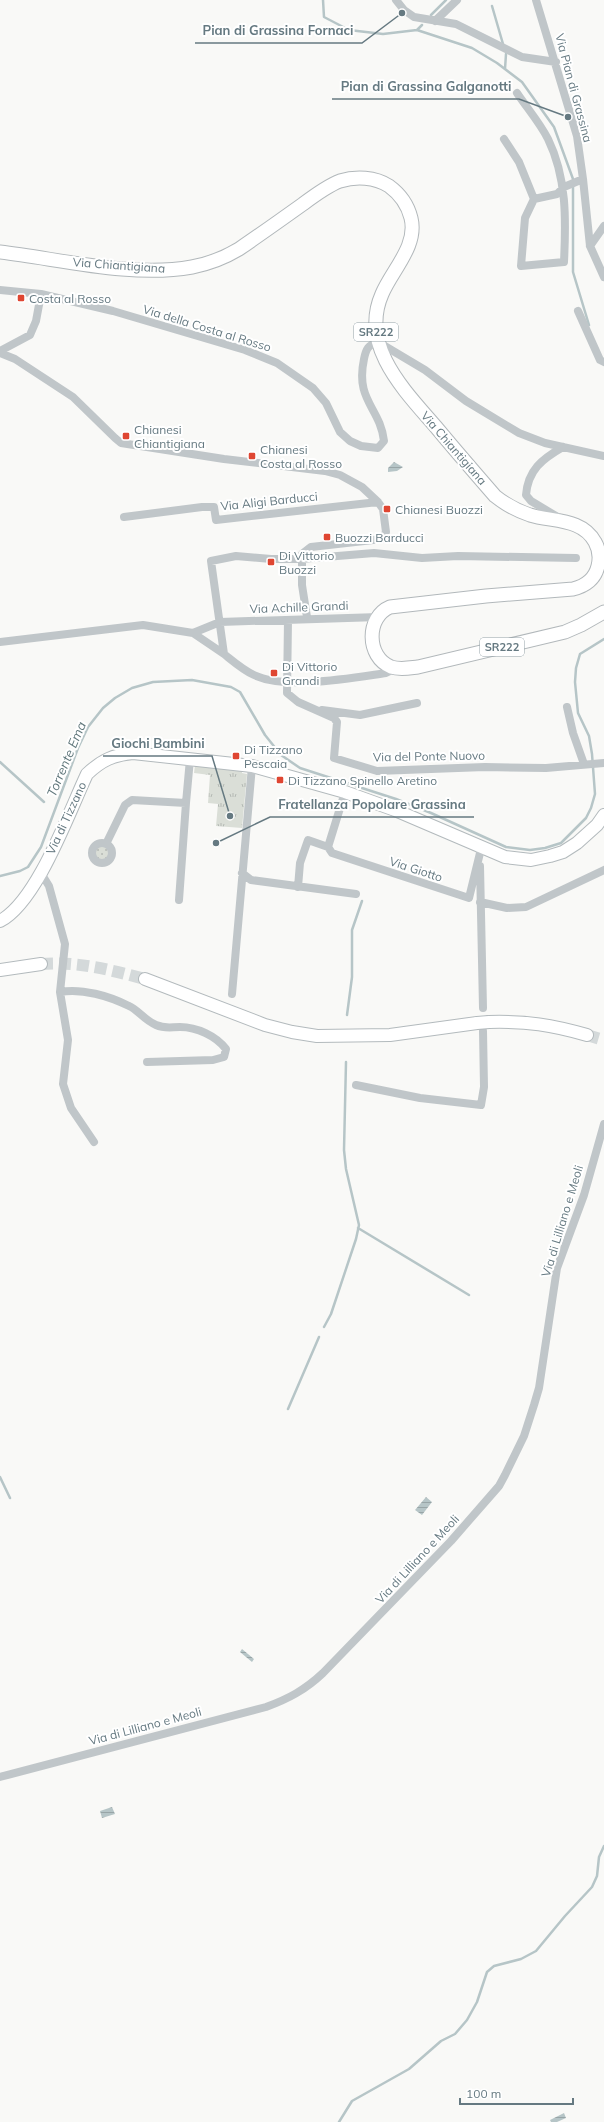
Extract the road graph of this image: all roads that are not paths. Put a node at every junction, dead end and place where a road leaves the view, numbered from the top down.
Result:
1 (396, 0) edge
2 (457, 0) edge
3 (536, 0) edge
4 (435, 21) junction
5 (556, 62) junction
6 (517, 93) dead end
7 (504, 139) dead end
8 (581, 180) junction
9 (566, 186) junction
10 (534, 199) junction
11 (604, 226) edge
12 (590, 246) junction
13 (0, 252) edge
14 (604, 277) edge
15 (0, 290) edge
16 (41, 294) junction
17 (578, 311) dead end
18 (378, 342) junction
19 (0, 352) edge
20 (604, 362) edge
21 (563, 447) junction
22 (604, 456) edge
23 (378, 502) junction
24 (124, 517) dead end
25 (566, 522) junction
26 (576, 558) dead end
27 (302, 559) junction
28 (604, 612) edge
29 (307, 617) junction
30 (379, 617) junction
31 (288, 620) junction
32 (220, 622) junction
33 (193, 633) junction
34 (0, 642) edge
35 (224, 654) junction
36 (396, 668) junction
37 (288, 682) junction
38 (417, 703) dead end
39 (567, 707) dead end
40 (312, 709) junction
41 (190, 759) junction
42 (585, 764) junction
43 (603, 764) edge
44 (252, 766) junction
45 (345, 792) junction
46 (186, 803) junction
47 (604, 815) edge
48 (106, 844) dead end
49 (328, 847) junction
50 (480, 849) junction
51 (604, 870) edge
52 (41, 873) junction
53 (242, 873) junction
54 (251, 880) junction
55 (241, 884) junction
56 (298, 887) junction
57 (356, 894) dead end
58 (179, 900) dead end
59 (480, 902) junction
60 (0, 921) edge
61 (41, 964) tunnel mouth
62 (0, 970) edge
63 (145, 979) tunnel mouth
64 (60, 992) junction
65 (232, 994) dead end
66 (483, 1008) dead end
67 (483, 1025) junction
68 (587, 1035) tunnel mouth
69 (147, 1062) dead end
70 (356, 1085) dead end
71 (604, 1124) edge
72 (94, 1142) dead end
73 (0, 1777) edge

1 - 4 street
2 - 4 street
3 - 5 street, Via Pian di Grassina
4 - 5 street
5 - 8 street, Via Pian di Grassina
6 - 9 street
7 - 10 street
8 - 9 street
8 - 12 street, Via Pian di Grassina
9 - 10 street
9 - 10 street
11 - 12 street
12 - 14 street, Via Pian di Grassina
13 - 18 main road, Via Chiantigiana / SR222
15 - 16 street, Via della Costa al Rosso
16 - 18 street, Via della Costa al Rosso
16 - 19 street
17 - 20 street
18 - 21 street
18 - 25 main road, Via Chiantigiana / SR222
19 - 23 street
21 - 22 street
21 - 25 street
23 - 24 street, Via Aligi Barducci
23 - 27 street
25 - 30 main road, Via Chiantigiana / SR222
26 - 27 street
27 - 29 street
27 - 32 street
28 - 36 main road, SR222
29 - 30 street, Via Achille Grandi
29 - 31 street, Via Achille Grandi
30 - 36 main road
31 - 32 street, Via Achille Grandi
31 - 37 street
32 - 33 street
32 - 35 street
33 - 34 street
33 - 35 street
35 - 37 street
36 - 37 street
37 - 40 street, Via del Ponte Nuovo
38 - 40 street
39 - 42 street
40 - 42 street, Via del Ponte Nuovo
41 - 44 street, Via di Tizzano
41 - 46 street
41 - 52 street, Via di Tizzano
42 - 43 street, Via del Ponte Nuovo
44 - 45 street, Via di Tizzano
44 - 53 street
45 - 49 street
45 - 50 street, Via di Tizzano
46 - 48 street
46 - 58 street
47 - 50 street, Via di Tizzano
49 - 50 street, Via Giotto
49 - 56 street, Via Giotto
50 - 59 street
51 - 59 street
52 - 60 street, Via di Tizzano
52 - 64 street
53 - 54 street
53 - 55 street
54 - 55 street
54 - 56 street
55 - 65 street
56 - 57 street
59 - 66 street
61 - 62 street
63 - 67 street
64 - 69 street
64 - 72 street
67 - 68 street
67 - 70 street
71 - 73 street, Via di Lilliano e Meoli

